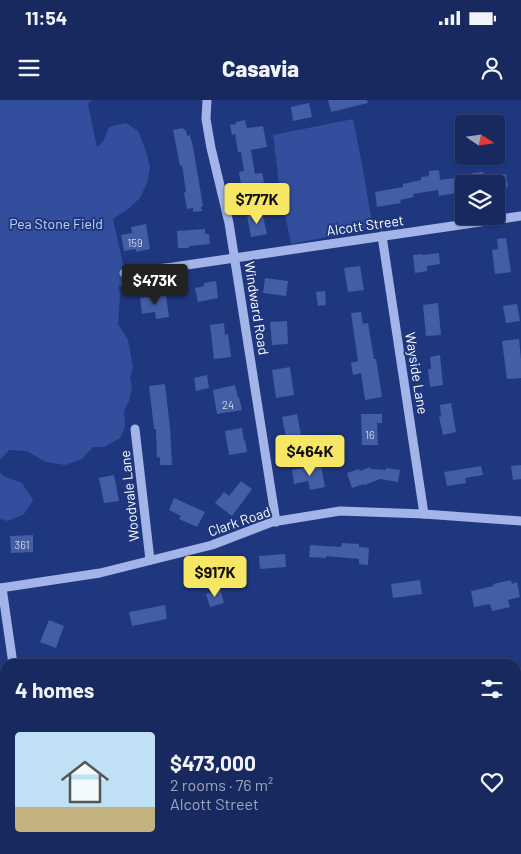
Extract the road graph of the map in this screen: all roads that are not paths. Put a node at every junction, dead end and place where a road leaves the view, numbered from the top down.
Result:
1 (207, 100) edge
2 (521, 216) edge
3 (382, 236) junction
4 (235, 258) junction
5 (124, 273) dead end
6 (135, 429) dead end
7 (424, 514) junction
8 (521, 521) edge
9 (276, 522) junction
10 (150, 560) junction
11 (1, 588) edge
12 (12, 659) edge

1 - 4 street, Windward Road
2 - 3 street, Alcott Street
3 - 4 street, Alcott Street
3 - 7 street, Wayside Lane
4 - 5 street, Alcott Street
4 - 9 street, Windward Road
6 - 10 street, Woodvale Lane
7 - 8 street, Clark Road
7 - 9 street, Clark Road
9 - 10 street, Clark Road
10 - 11 street, Clark Road
11 - 12 street

